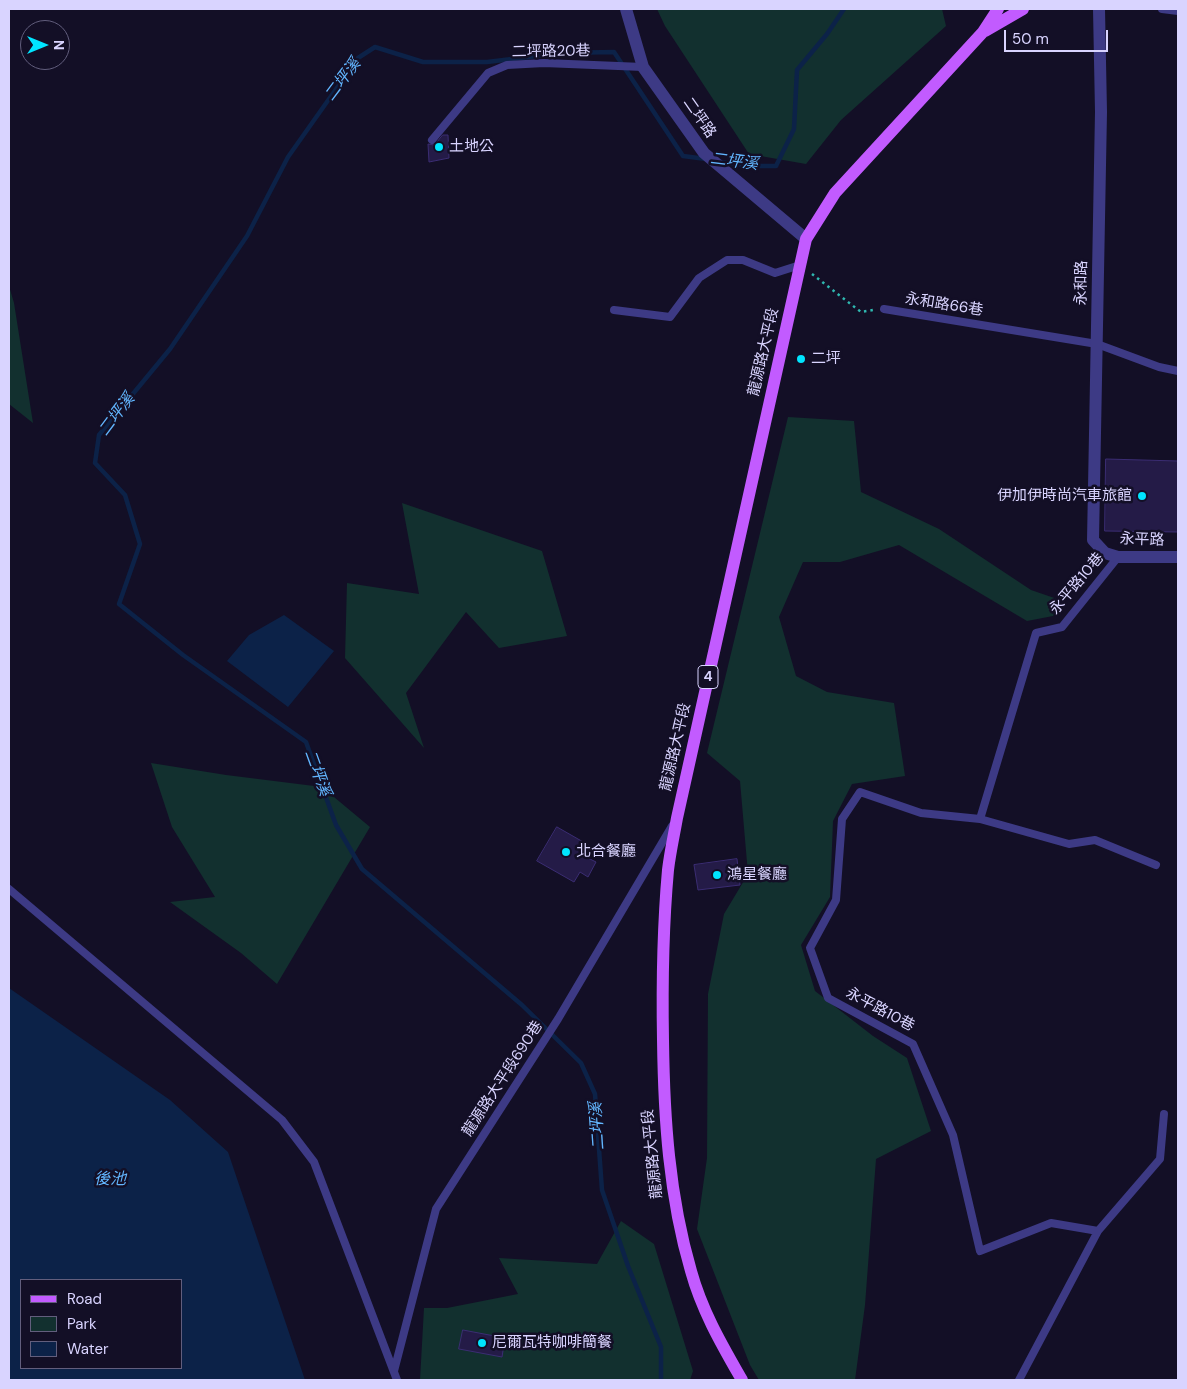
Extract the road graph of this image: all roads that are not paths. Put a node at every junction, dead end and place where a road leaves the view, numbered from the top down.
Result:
1 (626, 9) edge
2 (998, 9) edge
3 (1024, 9) edge
4 (1099, 9) edge
5 (1162, 9) edge
6 (1178, 11) edge
7 (983, 32) junction
8 (643, 67) junction
9 (432, 140) dead end
10 (806, 240) junction
11 (800, 265) junction
12 (884, 309) road end
13 (614, 310) dead end
14 (1097, 344) junction
15 (1178, 372) edge
16 (1105, 553) joint
17 (1178, 557) edge
18 (1118, 558) junction
19 (677, 818) junction
20 (980, 819) junction
21 (1156, 865) dead end
22 (9, 889) edge
23 (1164, 1114) dead end
24 (1098, 1231) junction
25 (394, 1372) junction
26 (397, 1380) edge
27 (742, 1380) edge
28 (1019, 1380) edge

1 - 8 street, 二坪路
2 - 7 main road, 龍源路大平段 / 4
3 - 7 main road, 龍源路大平段 / 4
4 - 14 street, 永和路
5 - 6 lane
7 - 10 main road, 龍源路大平段 / 4
8 - 9 lane, 二坪路20巷
8 - 10 street, 二坪路
10 - 11 main road, 龍源路大平段 / 4
11 - 13 lane
11 - 19 main road, 龍源路大平段 / 4
12 - 14 lane, 永和路66巷
14 - 15 lane, 永和路66巷
14 - 16 street, 永和路
16 - 18 street, 永平路
17 - 18 street, 永平路
18 - 20 lane, 永平路10巷
19 - 25 lane, 龍源路大平段690巷
19 - 27 main road, 龍源路大平段 / 4
20 - 21 lane
20 - 24 lane, 永平路10巷
22 - 25 lane
23 - 24 lane
24 - 28 lane
25 - 26 lane

